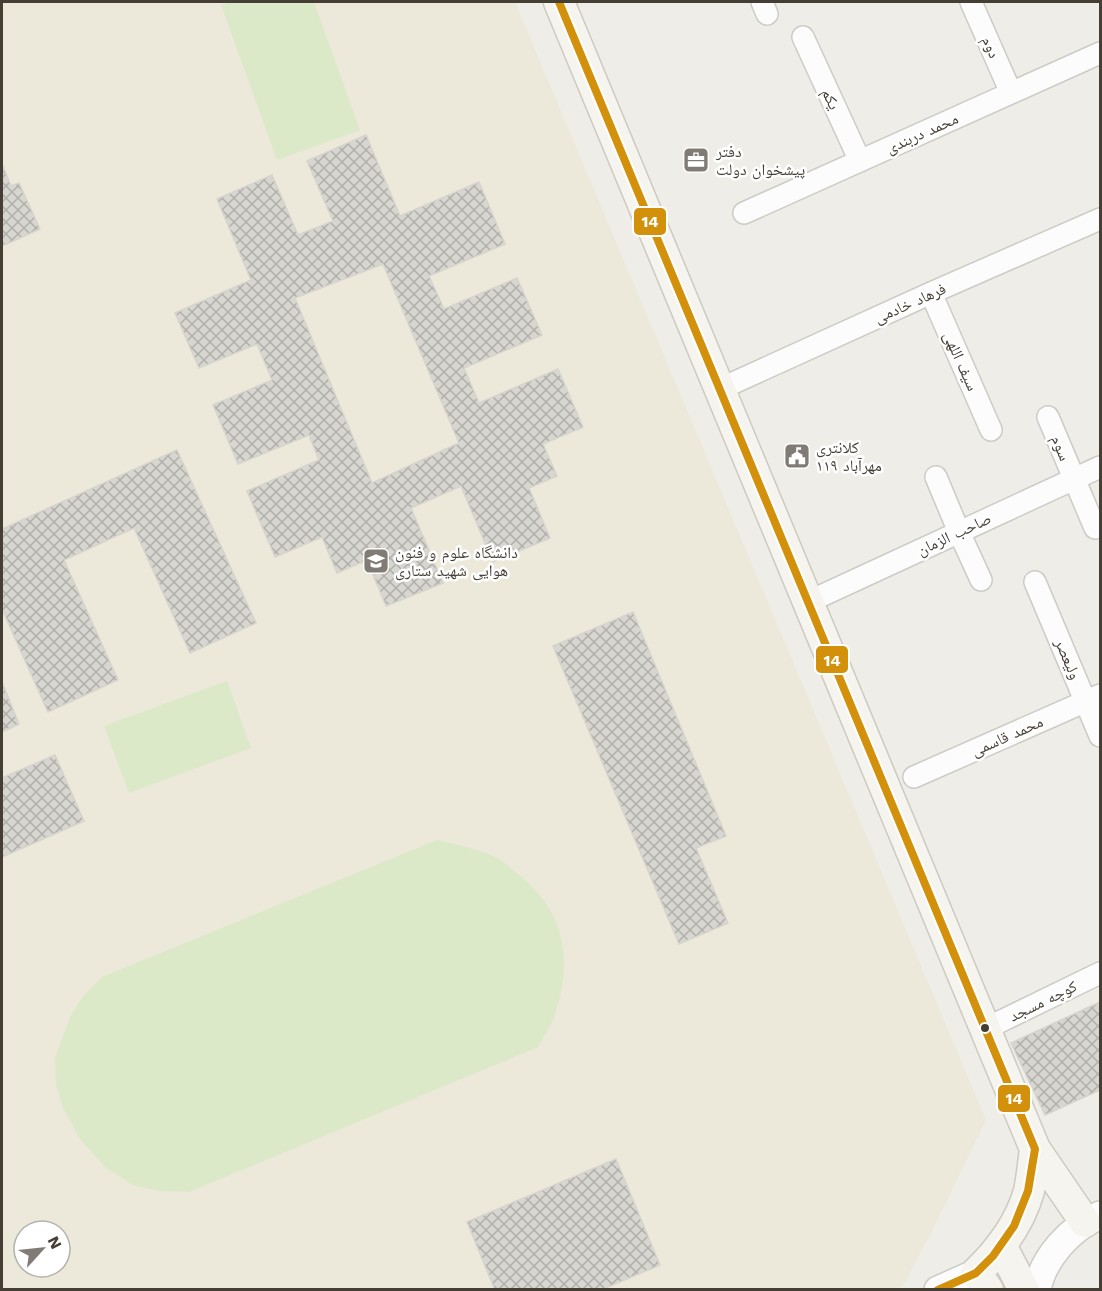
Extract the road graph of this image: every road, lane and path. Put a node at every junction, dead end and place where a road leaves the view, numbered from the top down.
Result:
1 (560, 2) edge
2 (971, 2) edge
3 (803, 37) dead end
4 (1101, 53) edge
5 (1011, 93) junction
6 (860, 161) junction
7 (744, 213) dead end
8 (1101, 219) edge
9 (931, 292) junction
10 (720, 389) junction
11 (1048, 417) dead end
12 (991, 430) dead end
13 (1101, 467) edge
14 (936, 477) dead end
15 (1074, 479) junction
16 (1095, 528) dead end
17 (959, 532) junction
18 (981, 580) dead end
19 (1035, 582) dead end
20 (808, 602) junction
21 (1093, 698) edge
22 (1101, 736) edge
23 (914, 777) dead end
24 (1101, 973) edge
25 (985, 1029) junction
26 (1035, 1149) junction
27 (1093, 1218) edge
28 (1001, 1245) junction
29 (982, 1281) edge
30 (938, 1290) edge
31 (1024, 1290) edge
32 (1037, 1290) edge

1 - 10 main road
2 - 5 street, دوم
3 - 6 street, یکم
4 - 5 street, محمد دربندی
5 - 6 street, محمد دربندی
6 - 7 street, محمد دربندی
8 - 9 street, فرهاد خادمی
9 - 10 street, فرهاد خادمی
9 - 12 street, سیف اللهی
10 - 20 main road
11 - 15 street, سوم
13 - 15 street, صاحب الزمان
14 - 17 street
15 - 16 street, سوم
15 - 17 street, صاحب الزمان
17 - 18 street
17 - 20 street, صاحب الزمان
19 - 21 street, ولیعصر
20 - 25 main road
21 - 22 street, ولیعصر
21 - 23 street, محمد قاسمی
24 - 25 street, کوچه مسجد
25 - 26 main road
26 - 27 main road
26 - 28 main road
27 - 32 street
28 - 29 main road
28 - 31 main road
29 - 30 street

